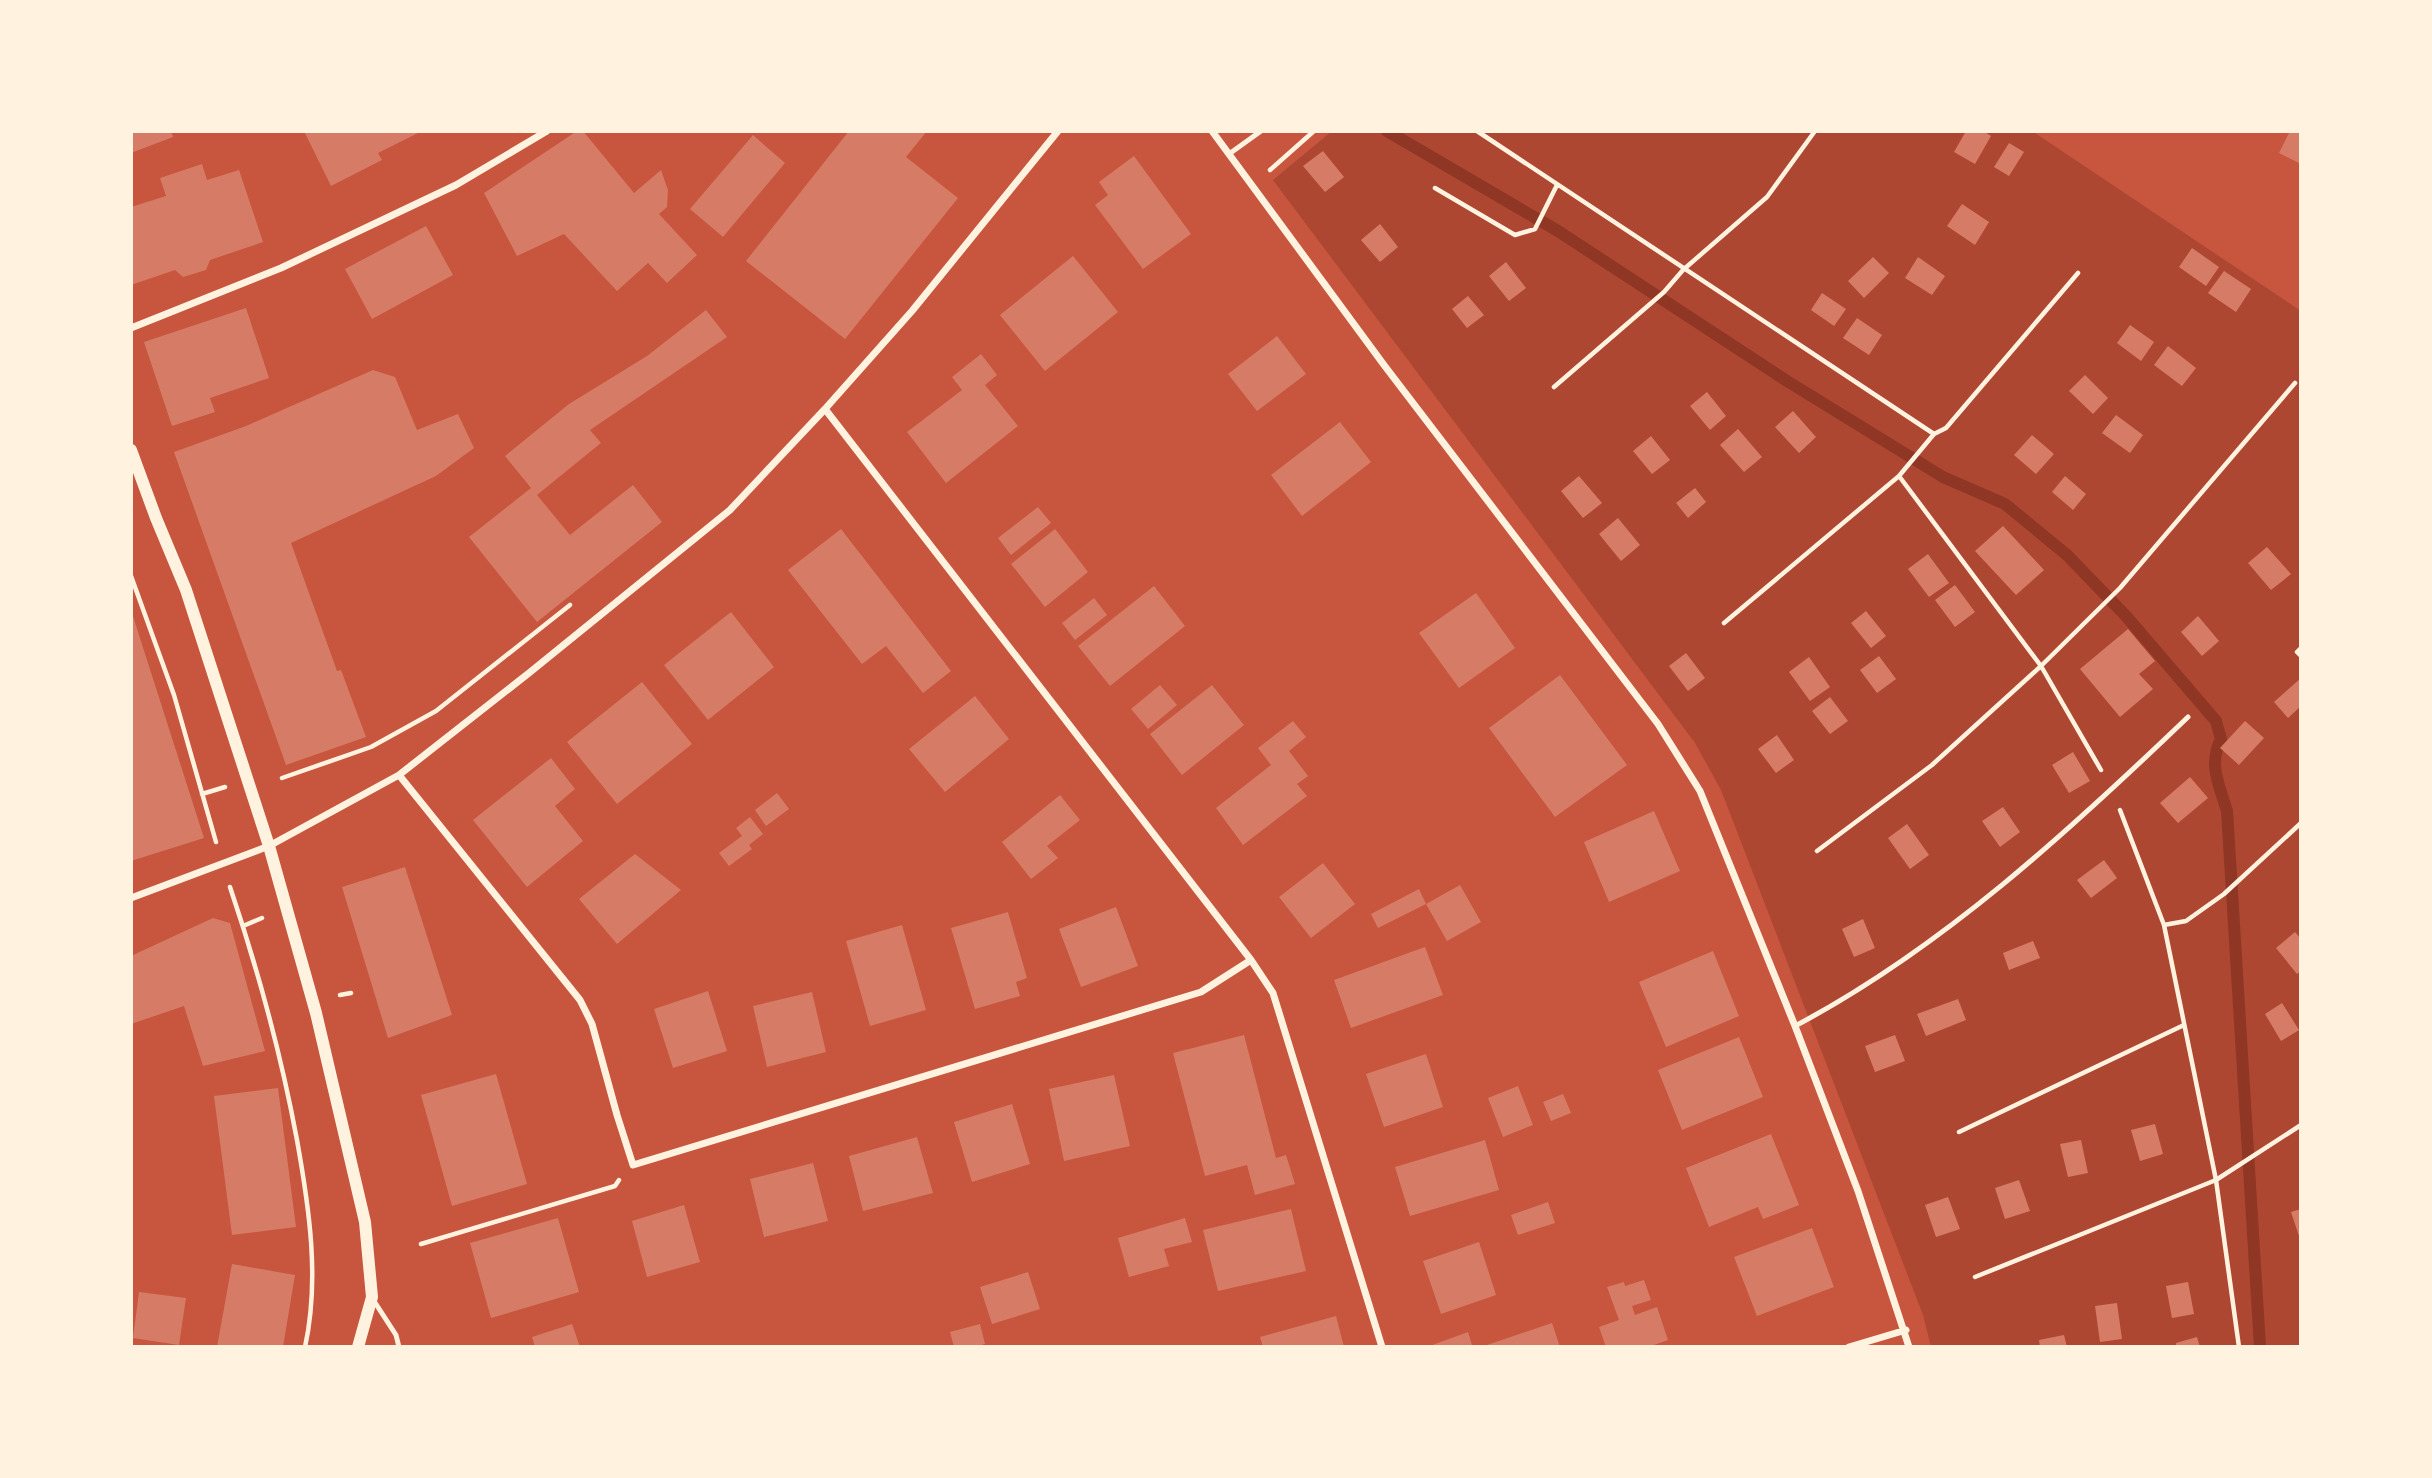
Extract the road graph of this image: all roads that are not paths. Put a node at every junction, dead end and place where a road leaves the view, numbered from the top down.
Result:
1 (547, 131) edge
2 (1058, 131) edge
3 (1212, 131) edge
4 (1261, 131) edge
5 (1229, 154) junction
6 (131, 328) edge
7 (825, 409) junction
8 (131, 450) edge
9 (2188, 717) dead end
10 (399, 775) junction
11 (269, 846) junction
12 (131, 898) edge
13 (1251, 960) junction
14 (1796, 1026) junction
15 (372, 1297) junction
16 (1906, 1330) junction
17 (358, 1347) edge
18 (399, 1347) edge
19 (1382, 1347) edge
20 (1849, 1347) edge
21 (1909, 1347) edge

1 - 6 street
2 - 7 street
3 - 5 street
4 - 5 lane
5 - 14 street
7 - 10 street
7 - 13 street
8 - 11 street
9 - 14 lane
10 - 11 street
10 - 13 street
11 - 12 street
11 - 15 street
13 - 19 street
14 - 16 street
15 - 17 street
15 - 18 lane
16 - 20 street
16 - 21 street

